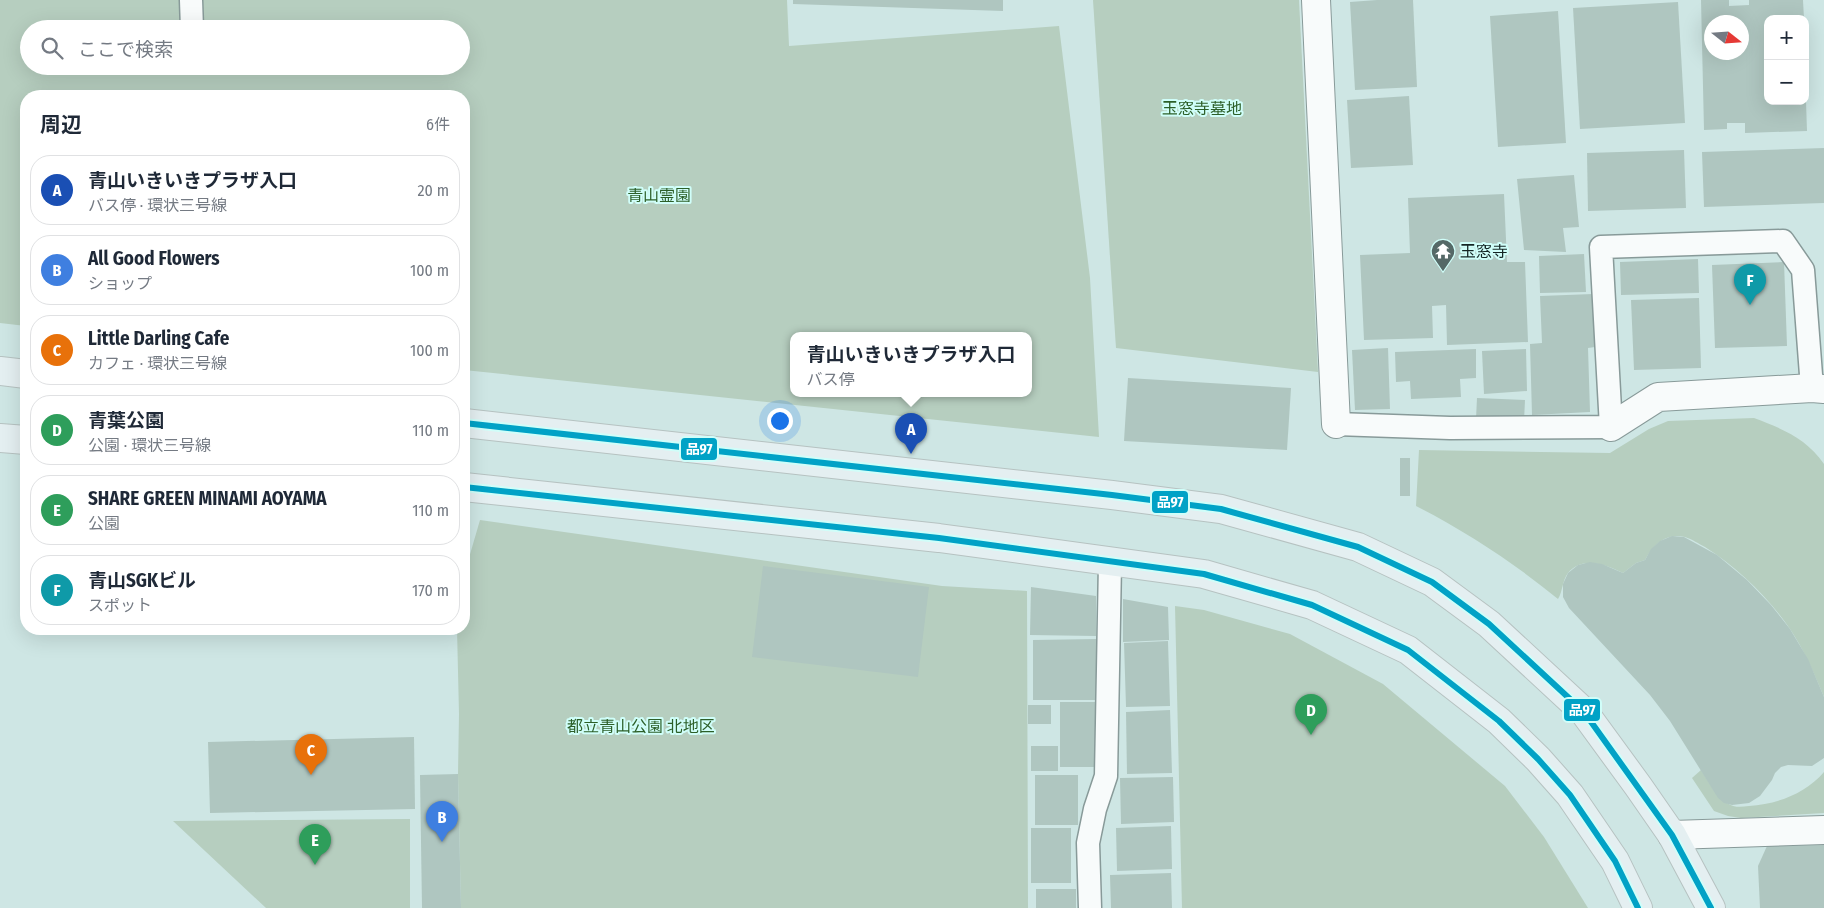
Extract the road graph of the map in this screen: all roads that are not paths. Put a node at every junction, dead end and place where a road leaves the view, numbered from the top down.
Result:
1 (191, 0) edge
2 (1316, 0) edge
3 (192, 20) edge
4 (0, 371) edge
5 (20, 373) edge
6 (1818, 389) edge
7 (470, 424) edge
8 (1336, 424) joint
9 (1611, 427) junction
10 (0, 438) edge
11 (20, 440) edge
12 (470, 488) edge
13 (1110, 562) junction
14 (1824, 830) edge
15 (1672, 835) junction
16 (1090, 908) edge
17 (1638, 908) edge
18 (1711, 908) edge

1 - 3 lane
2 - 8 street
4 - 5 main road
6 - 9 street
6 - 9 lane
7 - 15 main road
8 - 9 lane
10 - 11 main road
12 - 13 main road
13 - 16 lane
13 - 17 main road
14 - 15 street
15 - 18 main road

